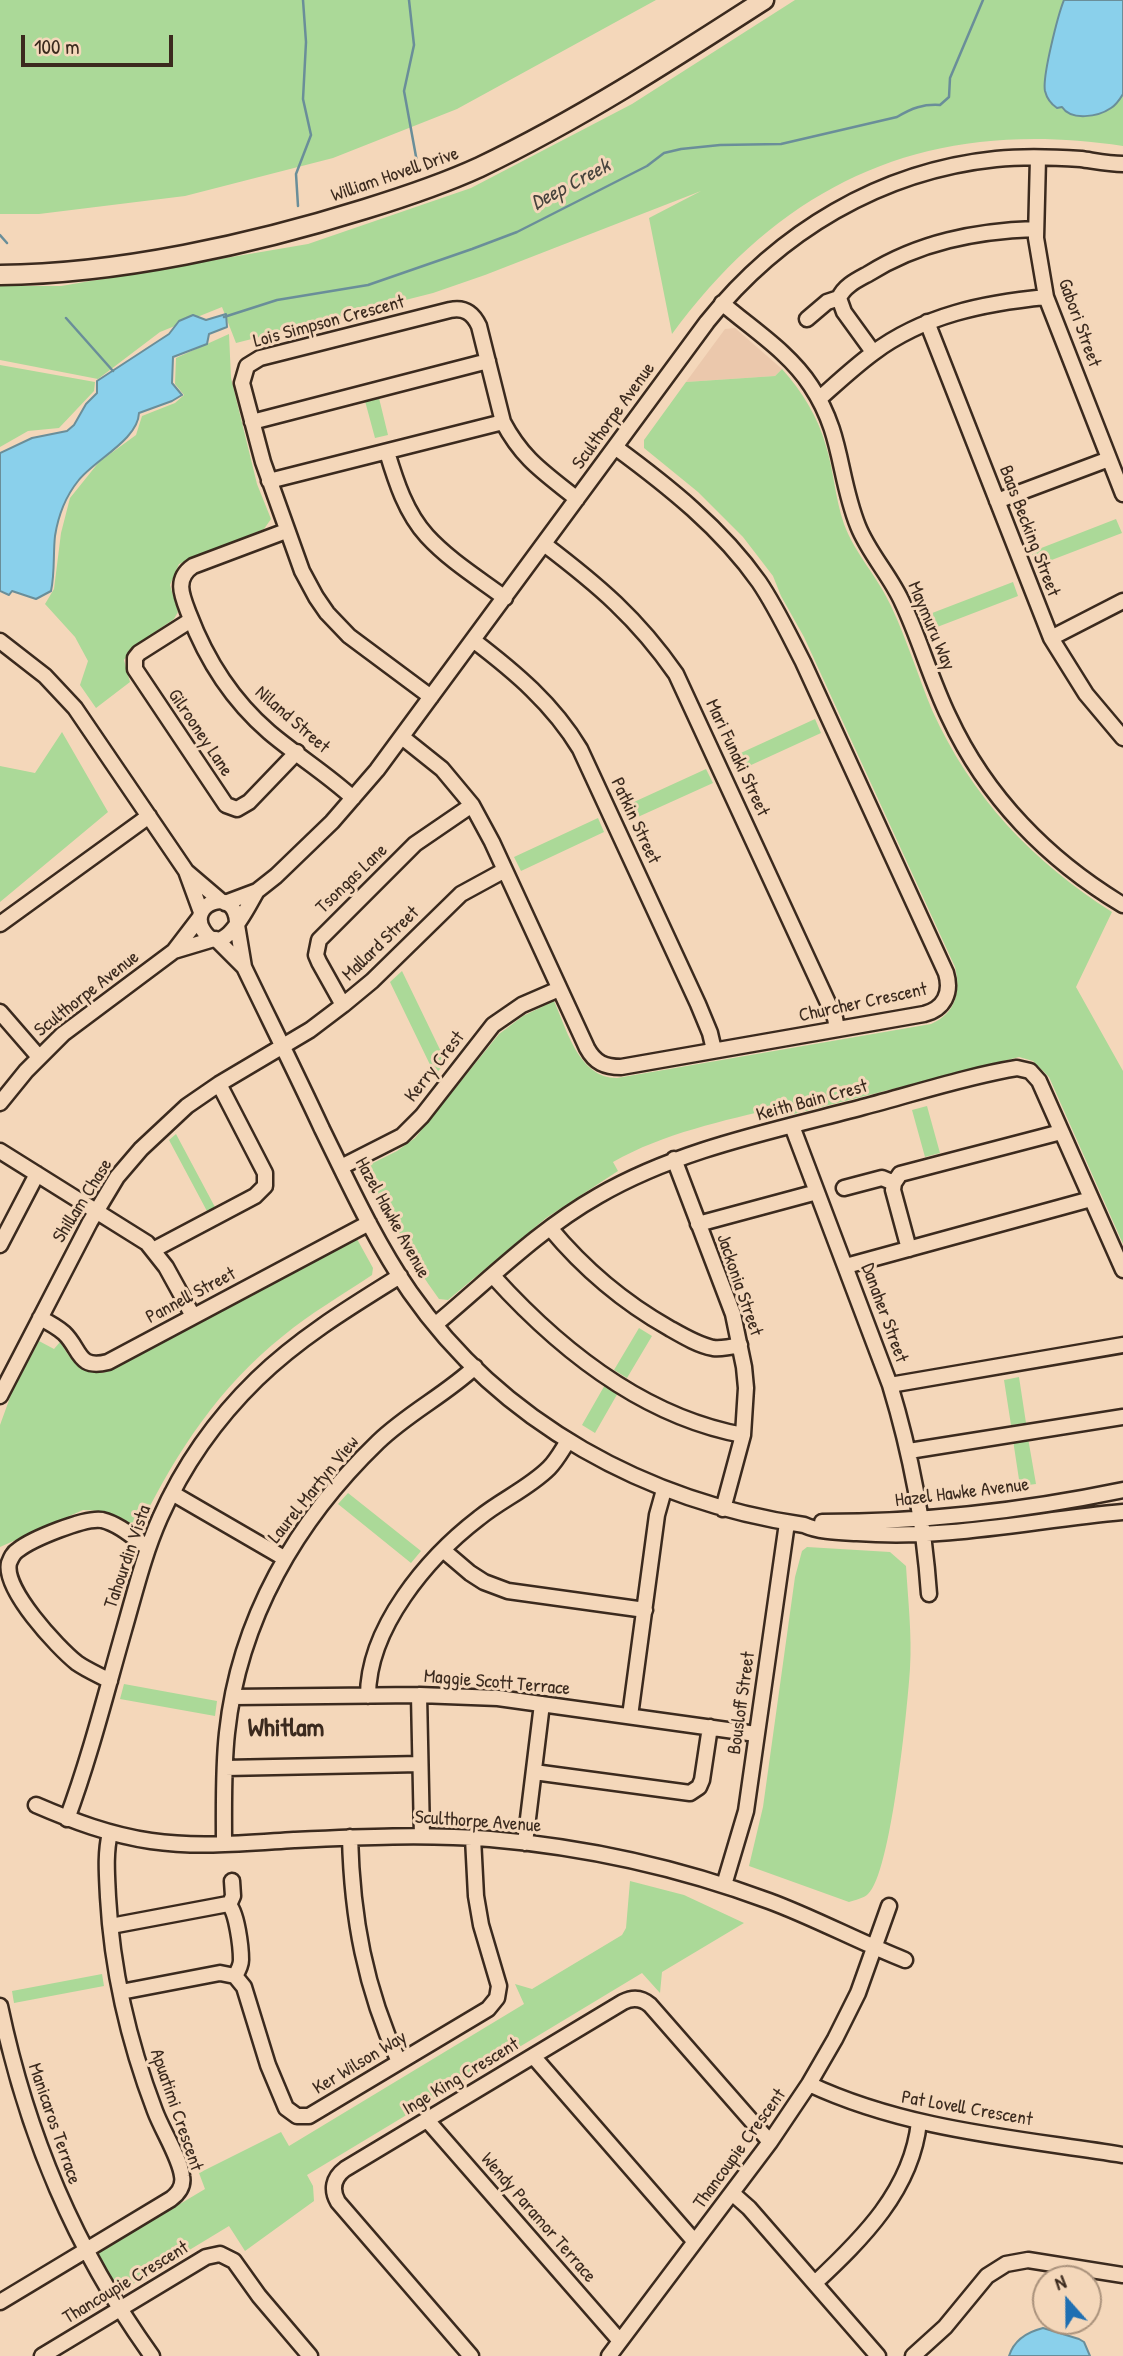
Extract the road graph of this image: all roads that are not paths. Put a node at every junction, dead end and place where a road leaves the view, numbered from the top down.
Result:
1 (764, 0) edge
2 (1038, 158) junction
3 (1122, 165) edge
4 (1035, 229) junction
5 (0, 275) edge
6 (1046, 297) junction
7 (839, 298) junction
8 (722, 303) junction
9 (807, 319) dead end
10 (928, 322) junction
11 (873, 352) junction
12 (488, 361) junction
13 (819, 399) junction
14 (252, 422) junction
15 (503, 422) junction
16 (615, 447) junction
17 (387, 452) junction
18 (1109, 459) junction
19 (269, 481) junction
20 (1123, 494) edge
21 (577, 499) junction
22 (997, 501) junction
23 (286, 531) junction
24 (544, 544) junction
25 (505, 597) junction
26 (1123, 601) edge
27 (191, 620) junction
28 (1051, 638) junction
29 (0, 640) edge
30 (473, 640) junction
31 (431, 697) junction
32 (402, 737) junction
33 (1123, 738) edge
34 (297, 752) junction
35 (354, 798) junction
36 (472, 804) junction
37 (149, 816) junction
38 (505, 870) junction
39 (186, 871) junction
40 (257, 891) junction
41 (223, 902) junction
42 (1123, 905) edge
43 (200, 915) junction
44 (0, 924) edge
45 (237, 924) junction
46 (215, 939) junction
47 (174, 951) junction
48 (244, 967) junction
49 (559, 989) junction
50 (343, 1005) junction
51 (0, 1012) edge
52 (837, 1029) junction
53 (283, 1046) junction
54 (714, 1050) junction
55 (39, 1057) junction
56 (219, 1084) junction
57 (0, 1103) edge
58 (792, 1126) junction
59 (1061, 1132) junction
60 (0, 1151) edge
61 (674, 1159) junction
62 (341, 1167) junction
63 (37, 1174) junction
64 (894, 1183) junction
65 (844, 1188) dead end
66 (817, 1192) junction
67 (1091, 1199) junction
68 (96, 1211) junction
69 (369, 1223) junction
70 (698, 1224) junction
71 (550, 1228) junction
72 (0, 1245) edge
73 (909, 1249) junction
74 (153, 1250) junction
75 (846, 1266) junction
76 (1123, 1270) edge
77 (400, 1276) junction
78 (493, 1276) junction
79 (193, 1317) junction
80 (40, 1318) junction
81 (436, 1324) junction
82 (740, 1345) junction
83 (1123, 1345) edge
84 (475, 1367) junction
85 (890, 1385) junction
86 (0, 1396) edge
87 (1123, 1417) edge
88 (743, 1436) junction
89 (568, 1441) junction
90 (909, 1451) junction
91 (664, 1490) junction
92 (1123, 1490) edge
93 (172, 1493) junction
94 (723, 1509) junction
95 (1123, 1512) edge
96 (921, 1518) junction
97 (787, 1523) junction
98 (804, 1525) junction
99 (923, 1535) junction
100 (148, 1548) junction
101 (443, 1550) junction
102 (284, 1558) junction
103 (929, 1594) dead end
104 (645, 1611) junction
105 (110, 1681) junction
106 (419, 1695) junction
107 (368, 1696) junction
108 (233, 1698) junction
109 (542, 1704) junction
110 (630, 1716) junction
111 (710, 1727) junction
112 (756, 1734) junction
113 (420, 1764) junction
114 (225, 1768) junction
115 (534, 1772) junction
116 (36, 1805) dead end
117 (67, 1819) junction
118 (110, 1833) junction
119 (422, 1836) junction
120 (350, 1837) junction
121 (473, 1838) junction
122 (525, 1843) junction
123 (224, 1844) junction
124 (232, 1881) dead end
125 (724, 1885) junction
126 (229, 1905) junction
127 (889, 1906) dead end
128 (111, 1926) junction
129 (874, 1948) junction
130 (905, 1959) dead end
131 (235, 1976) junction
132 (121, 1992) junction
133 (0, 2006) edge
134 (533, 2056) junction
135 (399, 2062) junction
136 (810, 2084) junction
137 (427, 2120) junction
138 (919, 2122) junction
139 (770, 2142) junction
140 (1123, 2155) edge
141 (732, 2193) junction
142 (695, 2242) junction
143 (85, 2250) junction
144 (1123, 2275) edge
145 (815, 2283) junction
146 (0, 2302) edge
147 (121, 2309) junction
148 (620, 2341) junction
149 (42, 2356) edge
150 (152, 2356) edge
151 (310, 2356) edge
152 (471, 2356) edge
153 (609, 2356) edge
154 (878, 2356) edge
155 (914, 2356) edge

1 - 5 main road, William Hovell Drive
2 - 3 street, Sculthorpe Avenue
2 - 4 street, Gabori Street
2 - 8 street, Sculthorpe Avenue
4 - 6 street, Gabori Street
4 - 7 street
6 - 10 street
6 - 18 street, Gabori Street
7 - 9 street
7 - 11 street
8 - 13 street, Maymuru Way
8 - 16 street, Sculthorpe Avenue
10 - 11 street
10 - 22 street, Baas Becking Street
11 - 13 street
12 - 14 street
12 - 14 street, Lois Simpson Crescent
12 - 15 street, Lois Simpson Crescent
13 - 42 street, Maymuru Way
14 - 19 street, Lois Simpson Crescent
15 - 17 street
15 - 21 street, Lois Simpson Crescent
16 - 21 street, Sculthorpe Avenue
16 - 52 street, Churcher Crescent
17 - 19 street
17 - 25 street
18 - 20 street, Gabori Street
18 - 22 street
19 - 23 street, Lois Simpson Crescent
21 - 24 street, Sculthorpe Avenue
22 - 28 street, Baas Becking Street
23 - 27 street, Niland Street
23 - 31 street, Lois Simpson Crescent
24 - 25 street, Sculthorpe Avenue
24 - 52 street, Mari Funaki Street
25 - 30 street, Sculthorpe Avenue
26 - 28 street
27 - 34 street, Niland Street
27 - 34 street, Gilrooney Lane
28 - 33 street, Baas Becking Street
29 - 37 street
30 - 31 street, Sculthorpe Avenue
30 - 54 street, Patkin Street
31 - 32 street, Sculthorpe Avenue
32 - 35 street, Sculthorpe Avenue
32 - 36 street, Churcher Crescent
34 - 35 street, Niland Street
35 - 40 street, Sculthorpe Avenue
36 - 38 street, Churcher Crescent
36 - 50 street, Tsongas Lane
37 - 39 street
37 - 44 street
38 - 49 street, Churcher Crescent
38 - 50 street, Mallard Street
39 - 41 street
39 - 43 street
40 - 41 street, Sculthorpe Avenue
40 - 45 street, Sculthorpe Avenue
41 - 43 street
41 - 45 street
43 - 46 street
43 - 47 street, Sculthorpe Avenue
45 - 46 street
45 - 48 street, Hazel Hawke Avenue
46 - 47 street, Sculthorpe Avenue
46 - 48 street, Hazel Hawke Avenue
47 - 55 street, Sculthorpe Avenue
48 - 53 street, Hazel Hawke Avenue
49 - 54 street, Churcher Crescent
49 - 62 street, Kerry Crest
50 - 53 street, Mallard Street
51 - 55 street
52 - 54 street, Churcher Crescent
53 - 56 street, Shillam Chase
53 - 62 street, Hazel Hawke Avenue
55 - 57 street, Sculthorpe Avenue
56 - 68 street, Shillam Chase
56 - 74 street
58 - 59 street, Keith Bain Crest
58 - 61 street, Keith Bain Crest
58 - 66 street, Danaher Street
59 - 64 street
59 - 67 street, Keith Bain Crest
60 - 63 street
61 - 70 street, Jackonia Street
61 - 71 street, Keith Bain Crest
62 - 69 street, Hazel Hawke Avenue
63 - 68 street
63 - 72 street
64 - 65 street
64 - 73 street
66 - 70 street
66 - 75 street, Danaher Street
67 - 73 street
67 - 76 street, Keith Bain Crest
68 - 74 street
68 - 80 street, Shillam Chase
69 - 77 street, Hazel Hawke Avenue
69 - 79 street, Pannell Street
70 - 82 street, Jackonia Street
71 - 78 street, Keith Bain Crest
71 - 82 street
73 - 75 street
74 - 79 street
75 - 85 street, Danaher Street
77 - 81 street, Hazel Hawke Avenue
77 - 93 street, Tahourdin Vista
78 - 81 street, Keith Bain Crest
78 - 88 street
79 - 80 street, Pannell Street
80 - 86 street, Shillam Chase
81 - 84 street, Hazel Hawke Avenue
82 - 88 street, Jackonia Street
83 - 85 street
84 - 89 street, Hazel Hawke Avenue
84 - 102 street, Laurel Martyn View
85 - 90 street, Danaher Street
87 - 90 street
88 - 94 street, Jackonia Street
89 - 91 street, Hazel Hawke Avenue
89 - 101 street
90 - 96 street, Danaher Street
91 - 94 street, Hazel Hawke Avenue
91 - 104 street
92 - 96 street, Hazel Hawke Avenue
93 - 100 street, Tahourdin Vista
93 - 102 street
94 - 97 street, Hazel Hawke Avenue
95 - 99 street, Hazel Hawke Avenue
96 - 98 street, Hazel Hawke Avenue
96 - 99 street, Danaher Street
97 - 98 street, Hazel Hawke Avenue
97 - 112 street, Bousloff Street
98 - 99 street, Hazel Hawke Avenue
99 - 103 street, Danaher Street
100 - 105 street, Tahourdin Vista
100 - 105 street
101 - 104 street
101 - 107 street
102 - 108 street, Laurel Martyn View
104 - 110 street
105 - 117 street, Tahourdin Vista
106 - 107 street, Maggie Scott Terrace
106 - 109 street, Maggie Scott Terrace
106 - 113 street
107 - 108 street, Maggie Scott Terrace
108 - 114 street, Laurel Martyn View
109 - 110 street, Maggie Scott Terrace
109 - 115 street
110 - 111 street, Maggie Scott Terrace
111 - 112 street, Maggie Scott Terrace
111 - 115 street
112 - 125 street, Bousloff Street
113 - 114 street
113 - 119 street
114 - 123 street, Laurel Martyn View
115 - 122 street
116 - 117 street, Sculthorpe Avenue
117 - 118 street, Sculthorpe Avenue
118 - 123 street, Sculthorpe Avenue
118 - 128 street, Apuatimi Crescent
119 - 120 street, Sculthorpe Avenue
119 - 121 street, Sculthorpe Avenue
120 - 123 street, Sculthorpe Avenue
120 - 135 street
121 - 122 street, Sculthorpe Avenue
121 - 135 street, Ker Wilson Way
122 - 125 street, Sculthorpe Avenue
124 - 126 street
125 - 129 street, Sculthorpe Avenue
126 - 128 street
126 - 131 street
127 - 129 street, Thancoupie Crescent
128 - 132 street, Apuatimi Crescent
129 - 130 street, Sculthorpe Avenue
129 - 136 street, Thancoupie Crescent
131 - 132 street
131 - 135 street, Ker Wilson Way
132 - 143 street, Apuatimi Crescent
133 - 143 street, Manicaros Terrace
134 - 137 street, Inge King Crescent
134 - 139 street, Inge King Crescent
134 - 142 street
136 - 138 street, Pat Lovell Crescent
136 - 139 street, Thancoupie Crescent
137 - 148 street, Wendy Paramor Terrace
137 - 152 street, Inge King Crescent
138 - 140 street, Pat Lovell Crescent
138 - 145 street
139 - 141 street, Thancoupie Crescent
141 - 142 street, Thancoupie Crescent
141 - 145 street
142 - 148 street, Thancoupie Crescent
143 - 146 street, Apuatimi Crescent
143 - 147 street, Manicaros Terrace
144 - 155 street
145 - 154 street
147 - 149 street, Thancoupie Crescent
147 - 150 street, Manicaros Terrace
147 - 151 street, Thancoupie Crescent
148 - 153 street, Thancoupie Crescent

